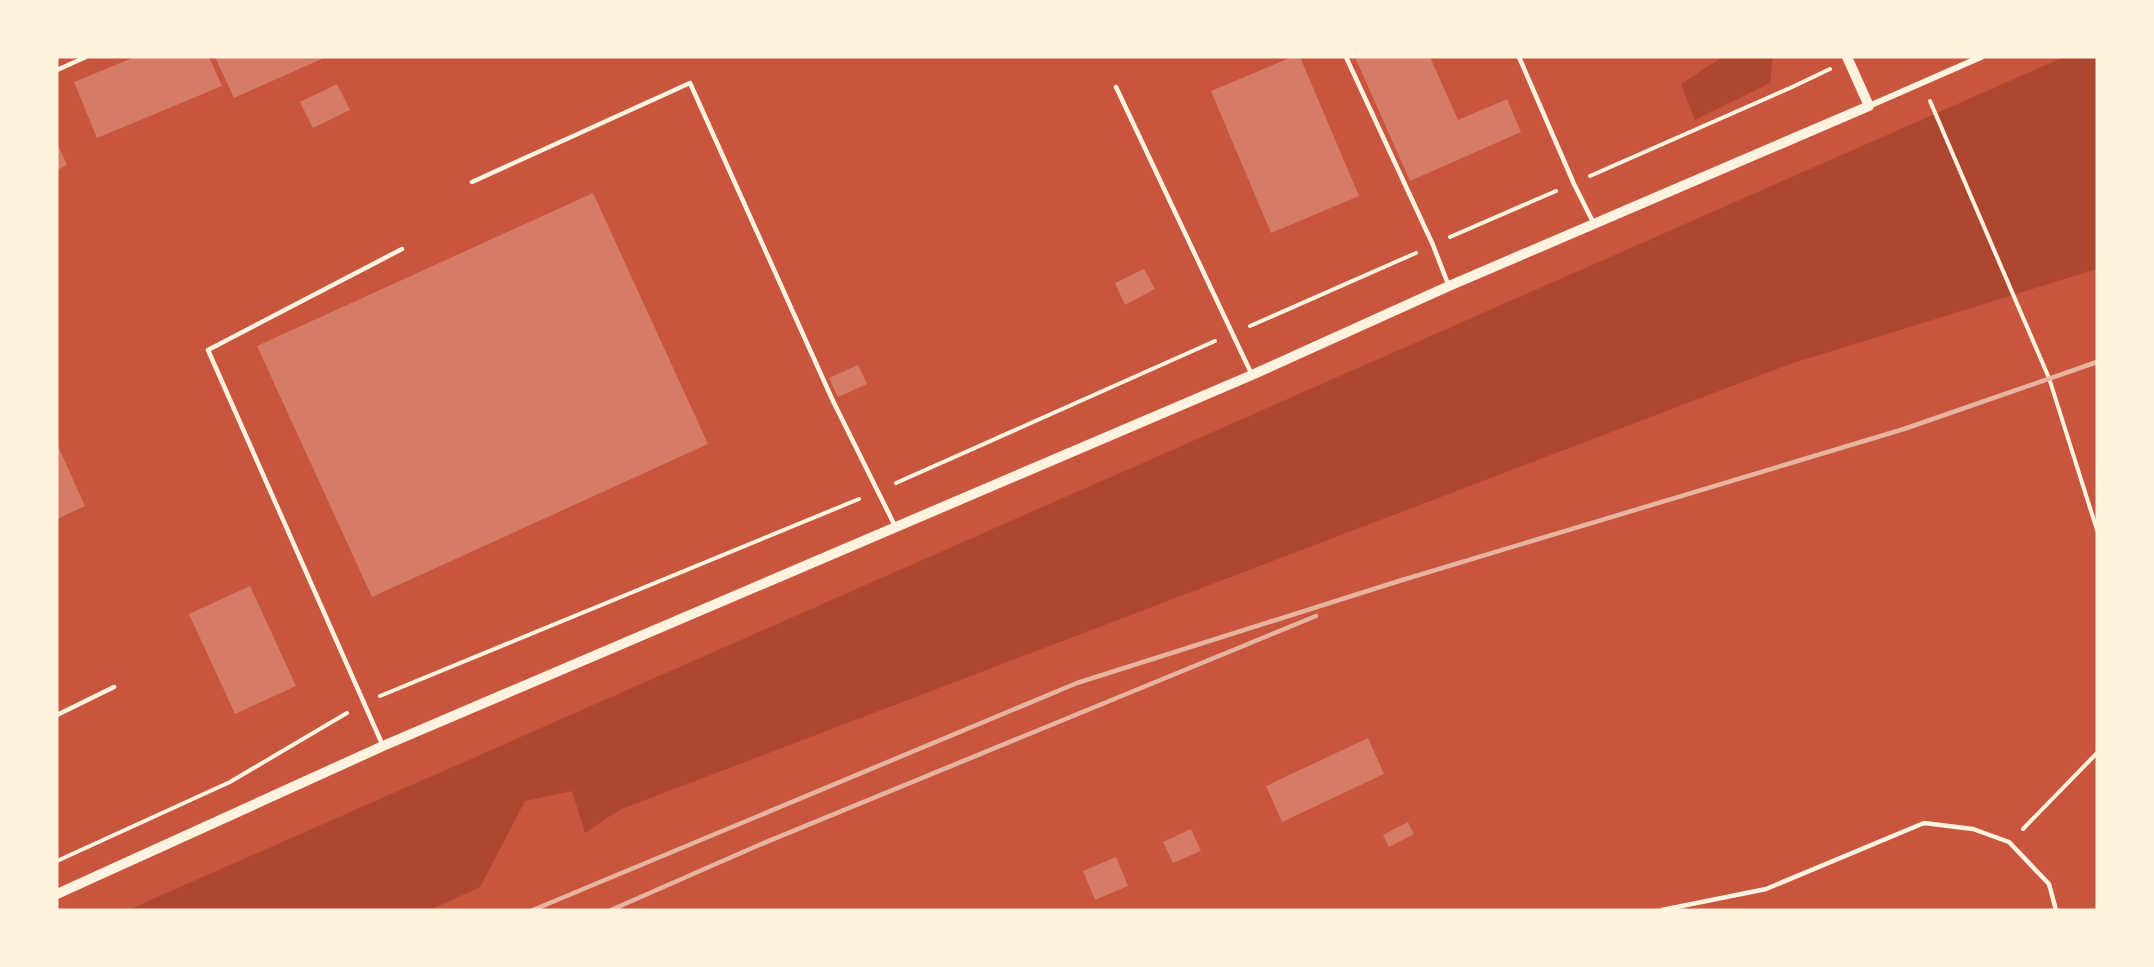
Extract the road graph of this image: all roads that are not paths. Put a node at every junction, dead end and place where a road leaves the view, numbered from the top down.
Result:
1 (86, 57) edge
2 (1346, 57) edge
3 (1519, 57) edge
4 (1981, 57) edge
5 (1848, 58) edge
6 (57, 70) edge
7 (1116, 87) dead end
8 (1869, 106) junction
9 (472, 182) dead end
10 (1594, 225) junction
11 (402, 249) dead end
12 (1449, 286) junction
13 (1251, 375) junction
14 (895, 526) junction
15 (114, 687) dead end
16 (57, 715) edge
17 (383, 746) junction
18 (57, 894) edge
19 (1662, 910) edge
20 (2056, 910) edge

1 - 6 lane
2 - 12 lane
3 - 10 lane
4 - 8 street
5 - 8 street
7 - 13 lane
8 - 10 street
9 - 14 lane
10 - 12 street
11 - 17 lane
12 - 13 street
13 - 14 street
14 - 17 street
15 - 16 lane
17 - 18 street
19 - 20 lane

